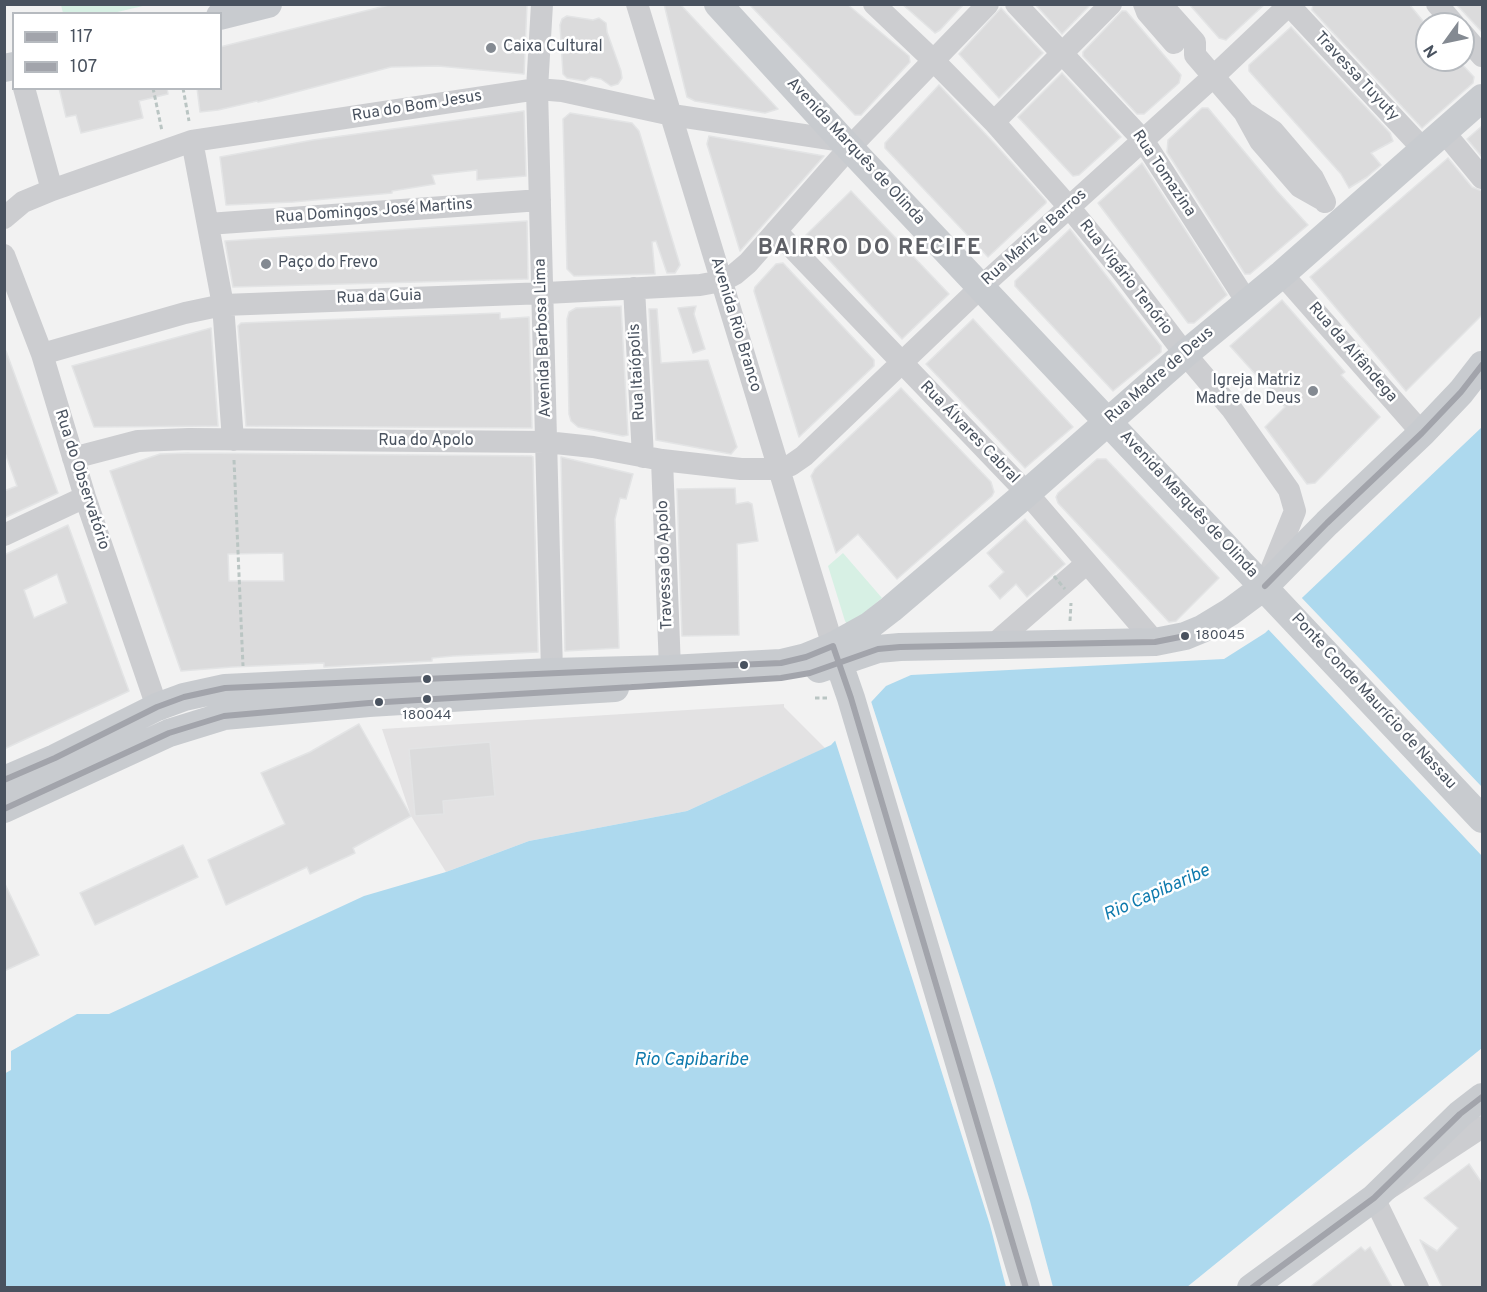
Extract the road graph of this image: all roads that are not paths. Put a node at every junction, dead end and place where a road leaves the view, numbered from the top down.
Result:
1 (268, 4) edge
2 (542, 4) edge
3 (637, 4) edge
4 (718, 4) edge
5 (874, 4) edge
6 (988, 4) edge
7 (1016, 4) edge
8 (1111, 4) edge
9 (1144, 4) edge
10 (1161, 4) edge
11 (1290, 5) edge
12 (222, 16) edge
13 (1064, 54) junction
14 (1195, 55) junction
15 (934, 61) junction
16 (1214, 76) junction
17 (537, 89) junction
18 (25, 90) edge
19 (1482, 99) edge
20 (672, 116) junction
21 (994, 122) junction
22 (1143, 140) junction
23 (192, 141) junction
24 (1434, 141) junction
25 (846, 144) junction
26 (1482, 178) edge
27 (52, 190) junction
28 (540, 200) junction
29 (1069, 207) junction
30 (4, 218) edge
31 (1342, 221) junction
32 (208, 224) junction
33 (776, 231) junction
34 (4, 255) edge
35 (1282, 274) junction
36 (722, 281) junction
37 (982, 286) junction
38 (634, 288) junction
39 (542, 293) junction
40 (1247, 302) junction
41 (223, 305) junction
42 (42, 354) junction
43 (1185, 354) junction
44 (902, 364) junction
45 (1482, 365) edge
46 (1108, 421) junction
47 (1422, 433) junction
48 (233, 440) junction
49 (546, 442) junction
50 (73, 458) junction
51 (652, 459) junction
52 (779, 469) junction
53 (1027, 493) junction
54 (86, 497) junction
55 (4, 535) edge
56 (1087, 563) junction
57 (1272, 594) junction
58 (1155, 642) junction
59 (994, 644) junction
60 (835, 654) junction
61 (670, 669) junction
62 (552, 672) junction
63 (157, 707) junction
64 (4, 780) edge
65 (4, 809) edge
66 (1482, 819) edge
67 (1482, 1097) edge
68 (1480, 1133) edge
69 (1374, 1198) junction
70 (1026, 1287) edge
71 (1251, 1287) edge
72 (1418, 1287) edge

1 - 12 main road
2 - 17 street, Avenida Barbosa Lima
3 - 20 street, Avenida Rio Branco
4 - 25 main road, Avenida Marquês de Olinda
5 - 15 street, Rua Vigário Tenório
6 - 15 street
7 - 13 street, Rua Tomazina
8 - 13 street
9 - 14 street
10 - 14 street
11 - 16 street, Rua Mariz e Barros
11 - 24 street, Travessa Tuyuty
13 - 21 street
13 - 22 street, Rua Tomazina
14 - 16 street
15 - 21 street, Rua Vigário Tenório
15 - 25 street
16 - 22 street, Rua Mariz e Barros
16 - 31 street
17 - 20 street, Rua do Bom Jesus
17 - 23 street, Rua do Bom Jesus
17 - 28 street, Avenida Barbosa Lima
18 - 27 street
19 - 24 main road, Rua Madre de Deus
20 - 25 street, Rua do Bom Jesus
20 - 36 street, Avenida Rio Branco
21 - 29 street, Rua Vigário Tenório
22 - 29 street, Rua Mariz e Barros
22 - 40 street, Rua Tomazina
23 - 27 street, Rua do Bom Jesus
23 - 32 street
24 - 26 street, Travessa Tuyuty
24 - 31 main road, Rua Madre de Deus
25 - 33 street
25 - 37 main road, Avenida Marquês de Olinda
27 - 30 street, Rua do Bom Jesus
28 - 32 street, Rua Domingos José Martins
28 - 39 street, Avenida Barbosa Lima
29 - 37 street, Rua Mariz e Barros
29 - 43 street, Rua Vigário Tenório
31 - 35 main road, Rua Madre de Deus
32 - 41 street
33 - 36 street
33 - 44 street, Rua Álvares Cabral
34 - 42 street, Rua do Observatório
35 - 40 main road, Rua Madre de Deus
35 - 47 street, Rua da Alfândega
36 - 38 street, Rua da Guia
36 - 52 street, Avenida Rio Branco
37 - 44 street, Rua Mariz e Barros
37 - 46 main road, Avenida Marquês de Olinda
38 - 39 street, Rua da Guia
38 - 51 street, Rua Itaiópolis
39 - 41 street, Rua da Guia
39 - 49 street, Avenida Barbosa Lima
40 - 43 main road, Rua Madre de Deus
41 - 42 street, Rua da Guia
41 - 48 street
42 - 50 street, Rua do Observatório
43 - 46 main road, Rua Madre de Deus
43 - 57 street, Rua Vigário Tenório
44 - 52 street, Rua Mariz e Barros
44 - 53 street, Rua Álvares Cabral
45 - 47 main road
46 - 53 main road, Rua Madre de Deus
46 - 57 main road, Avenida Marquês de Olinda
47 - 57 main road
48 - 49 street, Rua do Apolo
48 - 50 street, Rua do Apolo
49 - 51 street, Rua do Apolo
49 - 62 street, Avenida Barbosa Lima
50 - 54 street, Rua do Observatório
51 - 52 street, Rua do Apolo
51 - 61 street, Travessa do Apolo
52 - 60 street, Avenida Rio Branco
53 - 56 street, Rua Álvares Cabral
53 - 60 main road, Rua Madre de Deus
54 - 55 street
54 - 63 street, Rua do Observatório
56 - 58 street, Rua Álvares Cabral
56 - 59 street
57 - 58 main road
57 - 66 main road, Ponte Conde Maurício de Nassau
58 - 59 main road
59 - 60 main road
60 - 61 main road
60 - 65 main road
60 - 70 main road
61 - 62 main road
62 - 63 main road
63 - 64 main road
67 - 69 main road
68 - 69 street
69 - 71 main road
69 - 72 street

